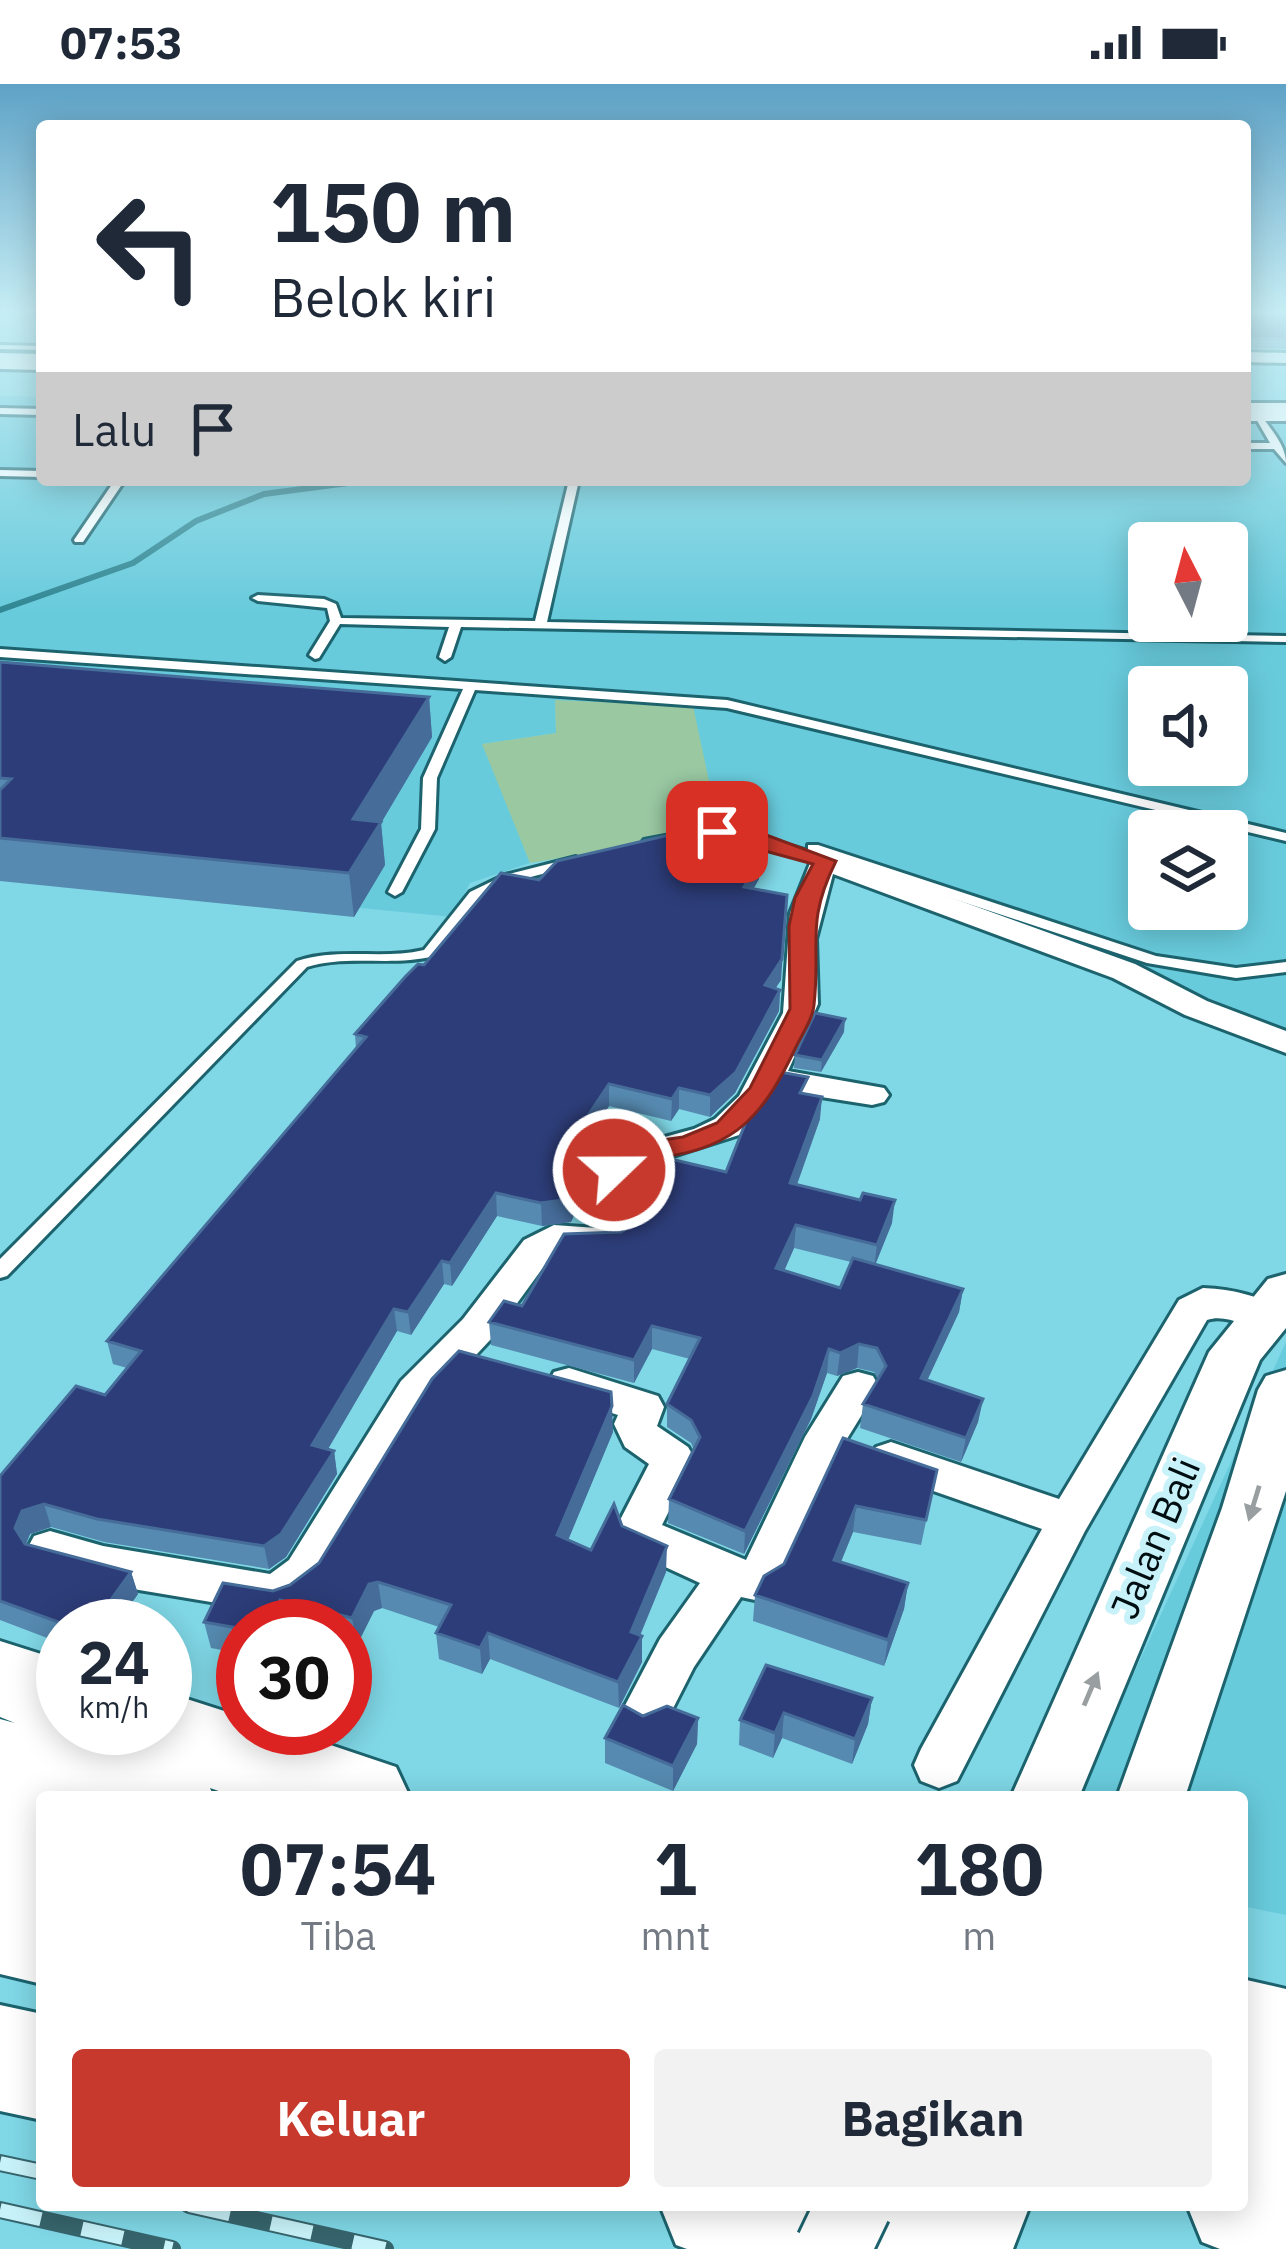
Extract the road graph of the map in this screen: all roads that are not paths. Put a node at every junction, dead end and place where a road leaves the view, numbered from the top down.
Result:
1 (0, 411) edge
2 (36, 412) edge
3 (1251, 412) edge
4 (1286, 412) edge
5 (1251, 415) edge
6 (1251, 446) edge
7 (1276, 446) junction
8 (1286, 460) edge
9 (0, 473) edge
10 (36, 474) edge
11 (116, 486) edge
12 (573, 486) edge
13 (79, 540) dead end
14 (258, 598) dead end
15 (336, 621) junction
16 (456, 623) junction
17 (540, 625) junction
18 (1286, 639) edge
19 (0, 653) edge
20 (315, 656) dead end
21 (445, 657) dead end
22 (471, 685) junction
23 (730, 820) dead end
24 (1286, 837) edge
25 (621, 850) edge
26 (600, 855) edge
27 (825, 861) junction
28 (395, 892) dead end
29 (1286, 967) edge
30 (1286, 1043) edge
31 (767, 1078) junction
32 (872, 1094) dead end
33 (0, 1271) edge
34 (1275, 1304) edge
35 (448, 1355) junction
36 (491, 1365) edge
37 (535, 1375) edge
38 (858, 1387) dead end
39 (1286, 1390) edge
40 (826, 1437) junction
41 (1069, 1520) junction
42 (50, 1549) edge
43 (730, 1576) junction
44 (0, 1679) edge
45 (36, 1691) edge
46 (0, 1697) edge
47 (36, 1704) edge
48 (644, 1714) edge
49 (192, 1741) edge
50 (0, 1761) edge
51 (939, 1765) dead end
52 (138, 1791) edge
53 (345, 1791) edge
54 (1048, 1791) edge
55 (1153, 1791) edge
56 (0, 1817) edge
57 (36, 1825) edge
58 (0, 1875) edge
59 (36, 1883) edge
60 (0, 1926) edge
61 (36, 1934) edge
62 (1248, 2032) edge
63 (1286, 2041) edge
64 (0, 2058) edge
65 (36, 2066) edge
66 (1248, 2081) edge
67 (1286, 2090) edge
68 (1248, 2144) edge
69 (1286, 2153) edge
70 (1248, 2203) edge
71 (745, 2211) edge
72 (851, 2211) edge
73 (987, 2211) edge
74 (1286, 2212) edge
75 (833, 2249) edge
76 (930, 2249) edge
77 (972, 2249) edge

1 - 2 lane
3 - 4 main road
5 - 7 lane
6 - 7 lane
7 - 8 lane
9 - 10 lane
11 - 13 lane
12 - 17 lane
14 - 15 lane
15 - 16 lane
15 - 20 lane
16 - 17 lane
16 - 21 lane
17 - 18 lane
19 - 22 lane
22 - 24 lane
22 - 28 lane
23 - 29 lane
25 - 27 lane
26 - 33 lane
27 - 30 street
27 - 31 street
31 - 32 street
31 - 35 street
34 - 41 street
54 -> 34 street, Jalan Bali
35 - 36 street
35 - 42 street
37 - 43 street
38 - 40 street
39 -> 55 street
40 - 41 street
40 - 43 street
41 - 51 street
43 - 48 street
44 - 45 highway
46 - 47 highway
49 - 53 highway
50 - 52 highway
56 - 57 highway
58 - 59 highway
60 - 61 highway
62 - 63 highway
64 - 65 highway
66 - 67 highway
68 - 69 highway
70 - 74 highway
71 - 76 highway
72 - 75 street, bridge
73 - 77 street

